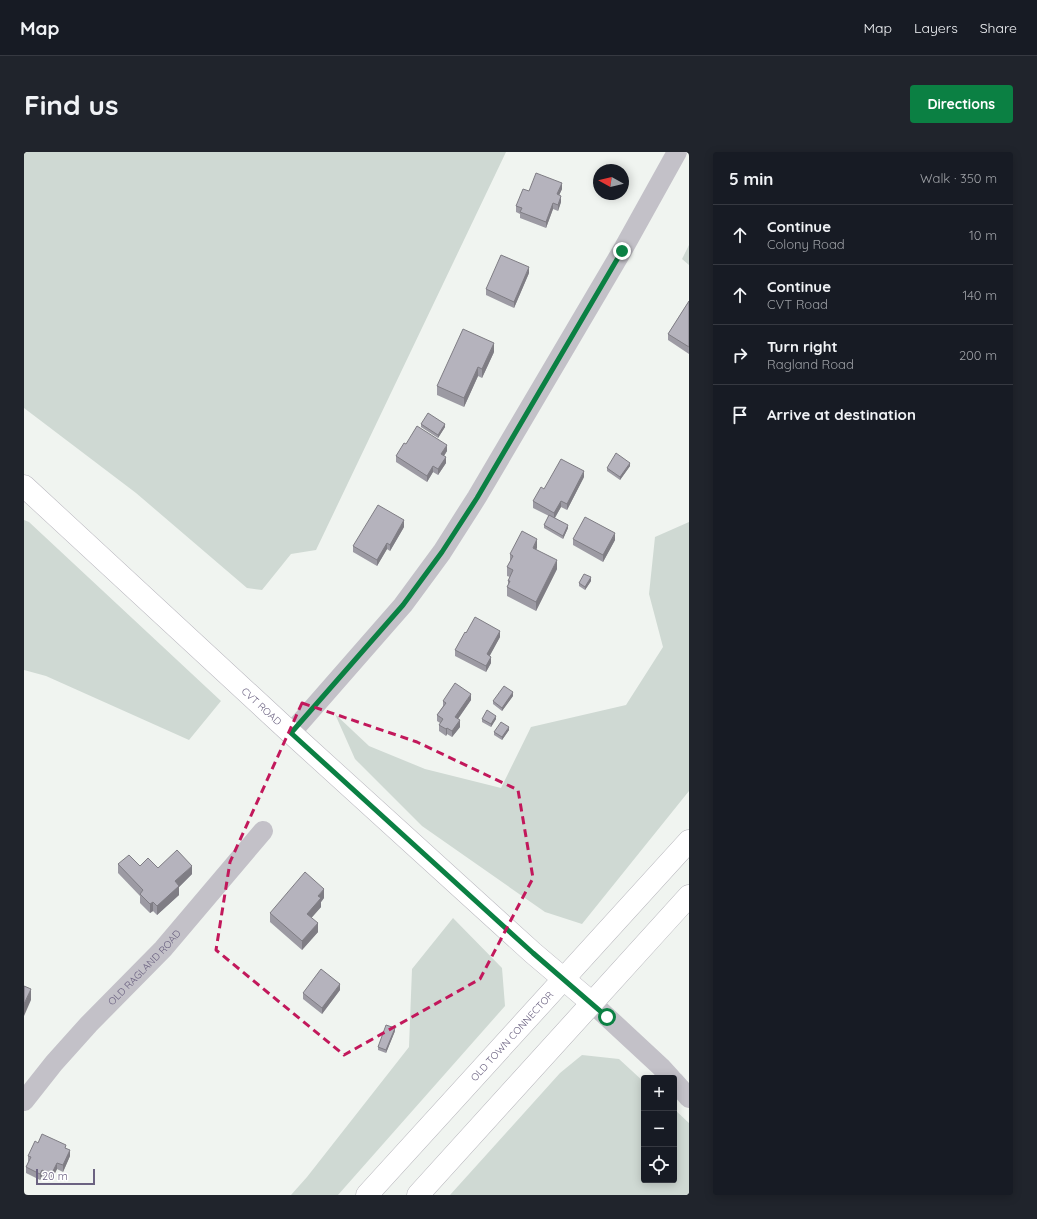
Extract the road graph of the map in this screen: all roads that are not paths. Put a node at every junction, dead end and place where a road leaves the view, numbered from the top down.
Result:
1 (677, 152) edge
2 (24, 486) edge
3 (291, 733) junction
4 (263, 831) dead end
5 (689, 841) edge
6 (689, 896) edge
7 (563, 980) junction
8 (592, 1003) junction
9 (669, 1075) edge
10 (677, 1084) edge
11 (689, 1098) edge
12 (24, 1102) edge
13 (367, 1195) edge
14 (418, 1195) edge

1 - 3 street
2 - 3 main road, CVT ROAD
3 - 7 main road, CVT ROAD
4 - 12 street, OLD RAGLAND ROAD
5 - 7 main road, OLD TOWN CONNECTOR
6 - 8 main road
7 - 8 main road, CVT ROAD
7 - 13 main road, OLD TOWN CONNECTOR
8 - 9 street
8 - 14 main road
10 - 11 street

